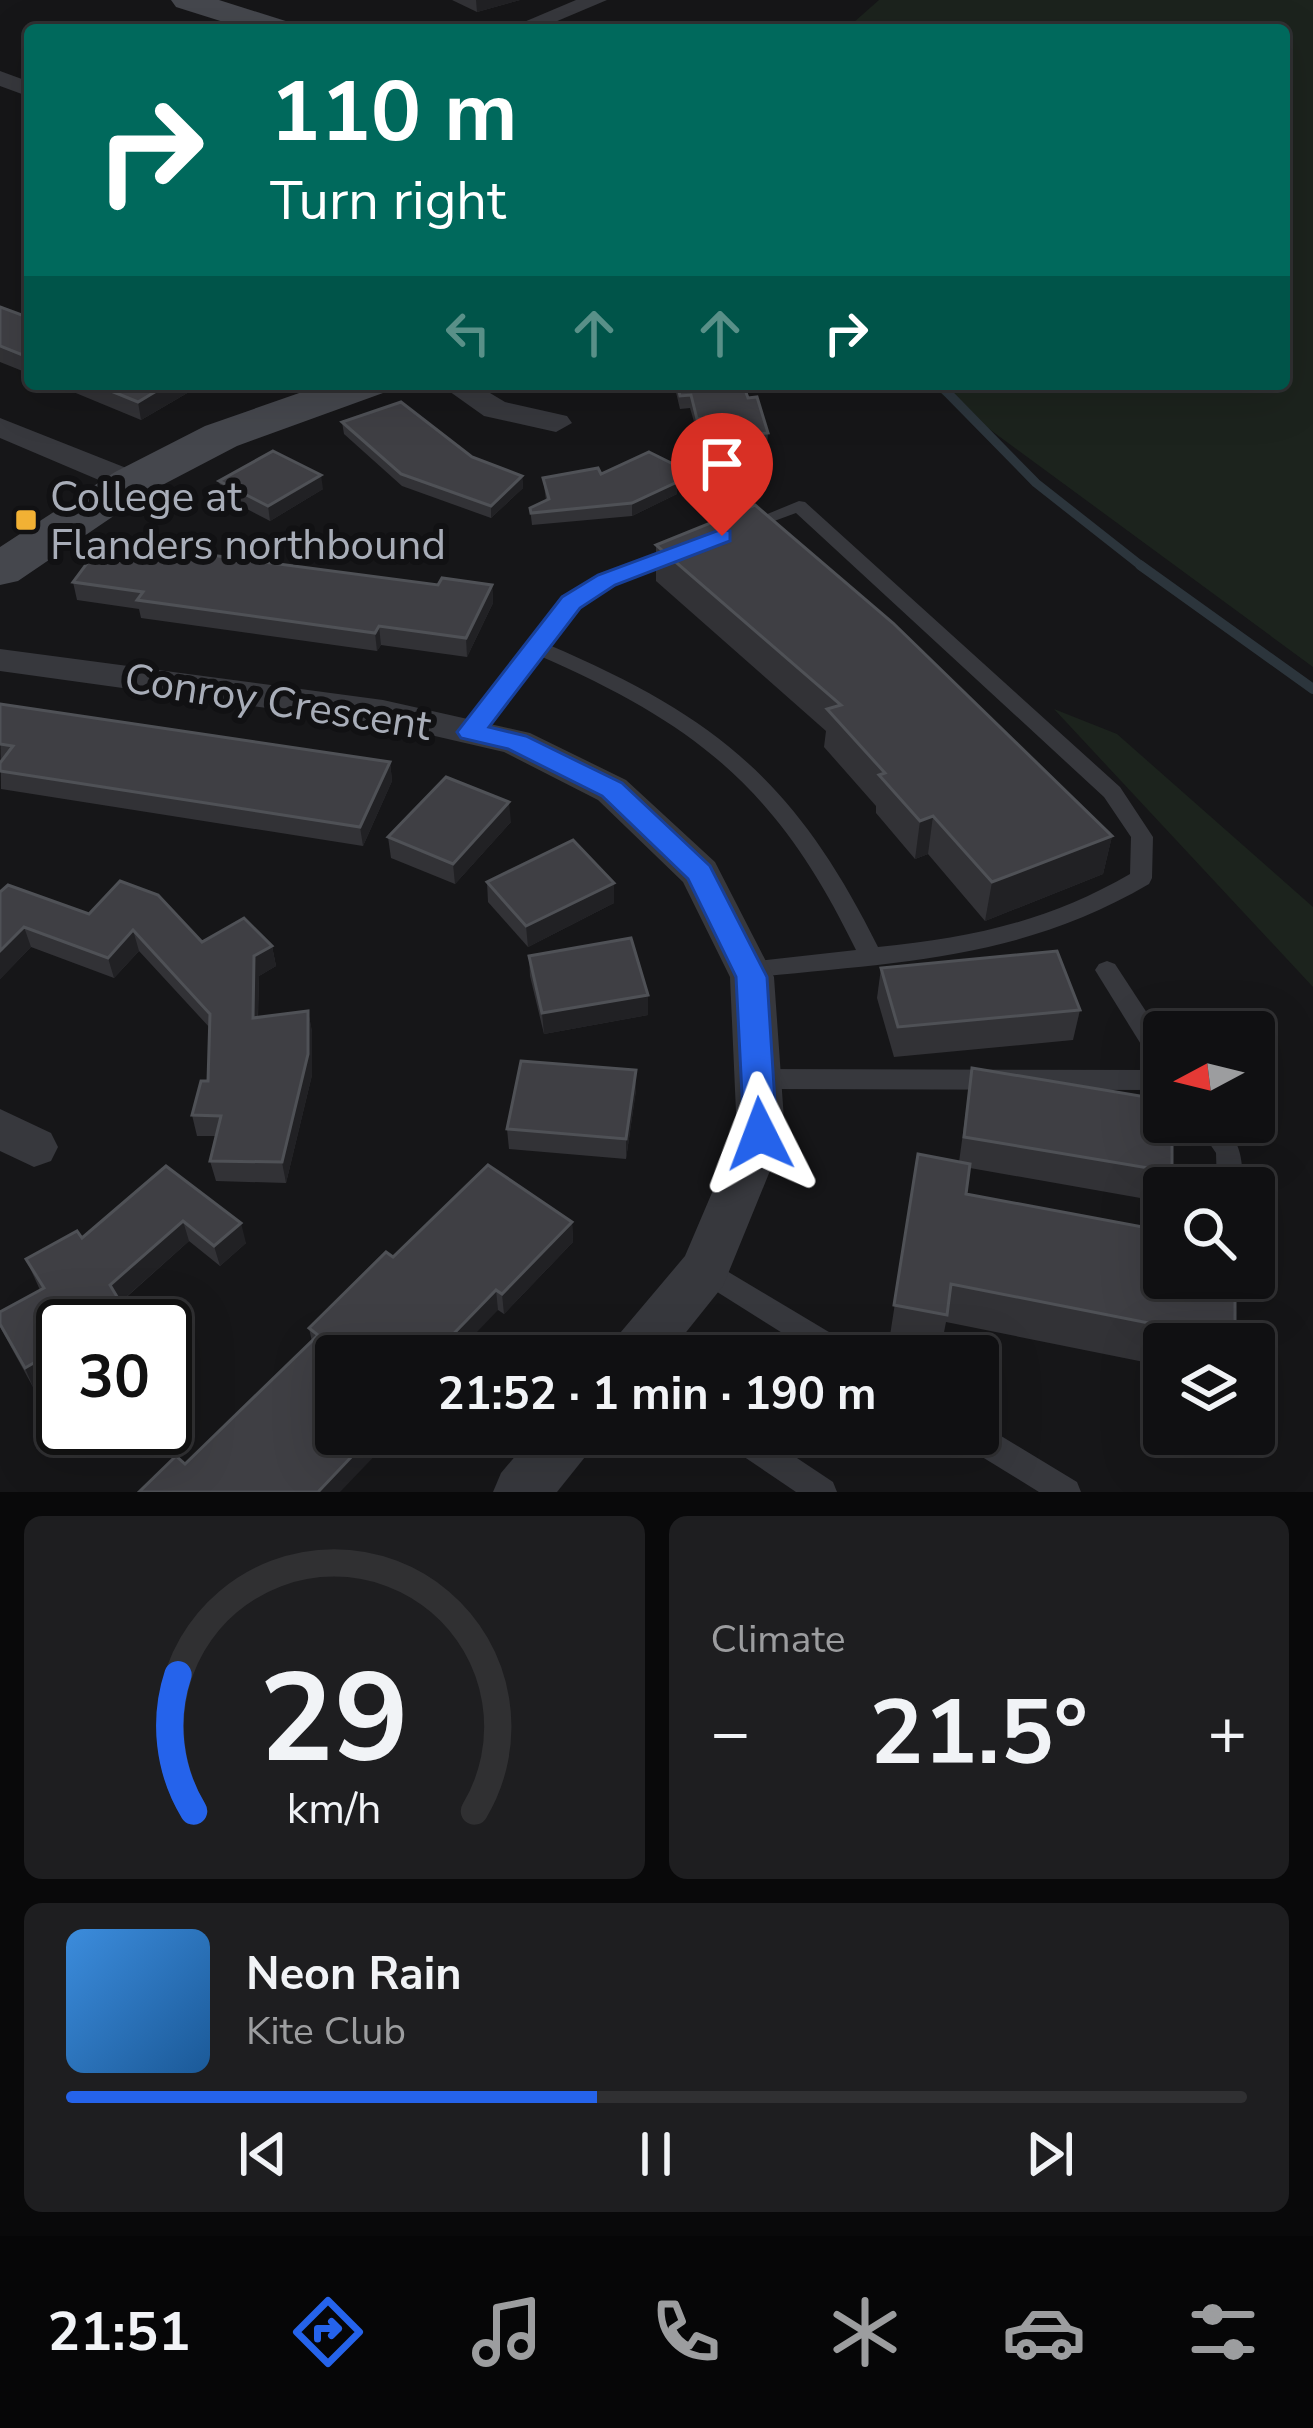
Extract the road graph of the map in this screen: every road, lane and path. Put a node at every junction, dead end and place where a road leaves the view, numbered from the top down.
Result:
1 (187, 0) edge
2 (596, 0) edge
3 (262, 24) edge
4 (532, 24) edge
5 (350, 390) edge
6 (464, 390) edge
7 (556, 423) dead end
8 (0, 428) edge
9 (132, 482) junction
10 (735, 531) edge
11 (692, 547) edge
12 (0, 569) edge
13 (534, 646) junction
14 (0, 660) edge
15 (471, 732) junction
16 (870, 954) junction
17 (748, 969) junction
18 (1107, 970) dead end
19 (1143, 1027) edge
20 (758, 1079) junction
21 (1143, 1080) edge
22 (705, 1270) junction
23 (651, 1335) edge
24 (810, 1335) edge
25 (999, 1451) edge
26 (767, 1455) edge
27 (822, 1492) edge
28 (1066, 1492) edge

1 - 3 street
2 - 4 street
5 - 9 street
6 - 7 street
8 - 9 street
9 - 12 street
10 - 16 lane
11 - 13 lane
13 - 15 lane
13 - 16 lane
14 - 15 street, Conroy Crescent
15 - 17 street, Conroy Crescent
16 - 17 lane
17 - 20 street, Conroy Crescent
18 - 19 lane
20 - 21 lane
20 - 22 street, Conroy Crescent
22 - 23 street, Conroy Crescent
22 - 24 lane
25 - 28 lane
26 - 27 lane

